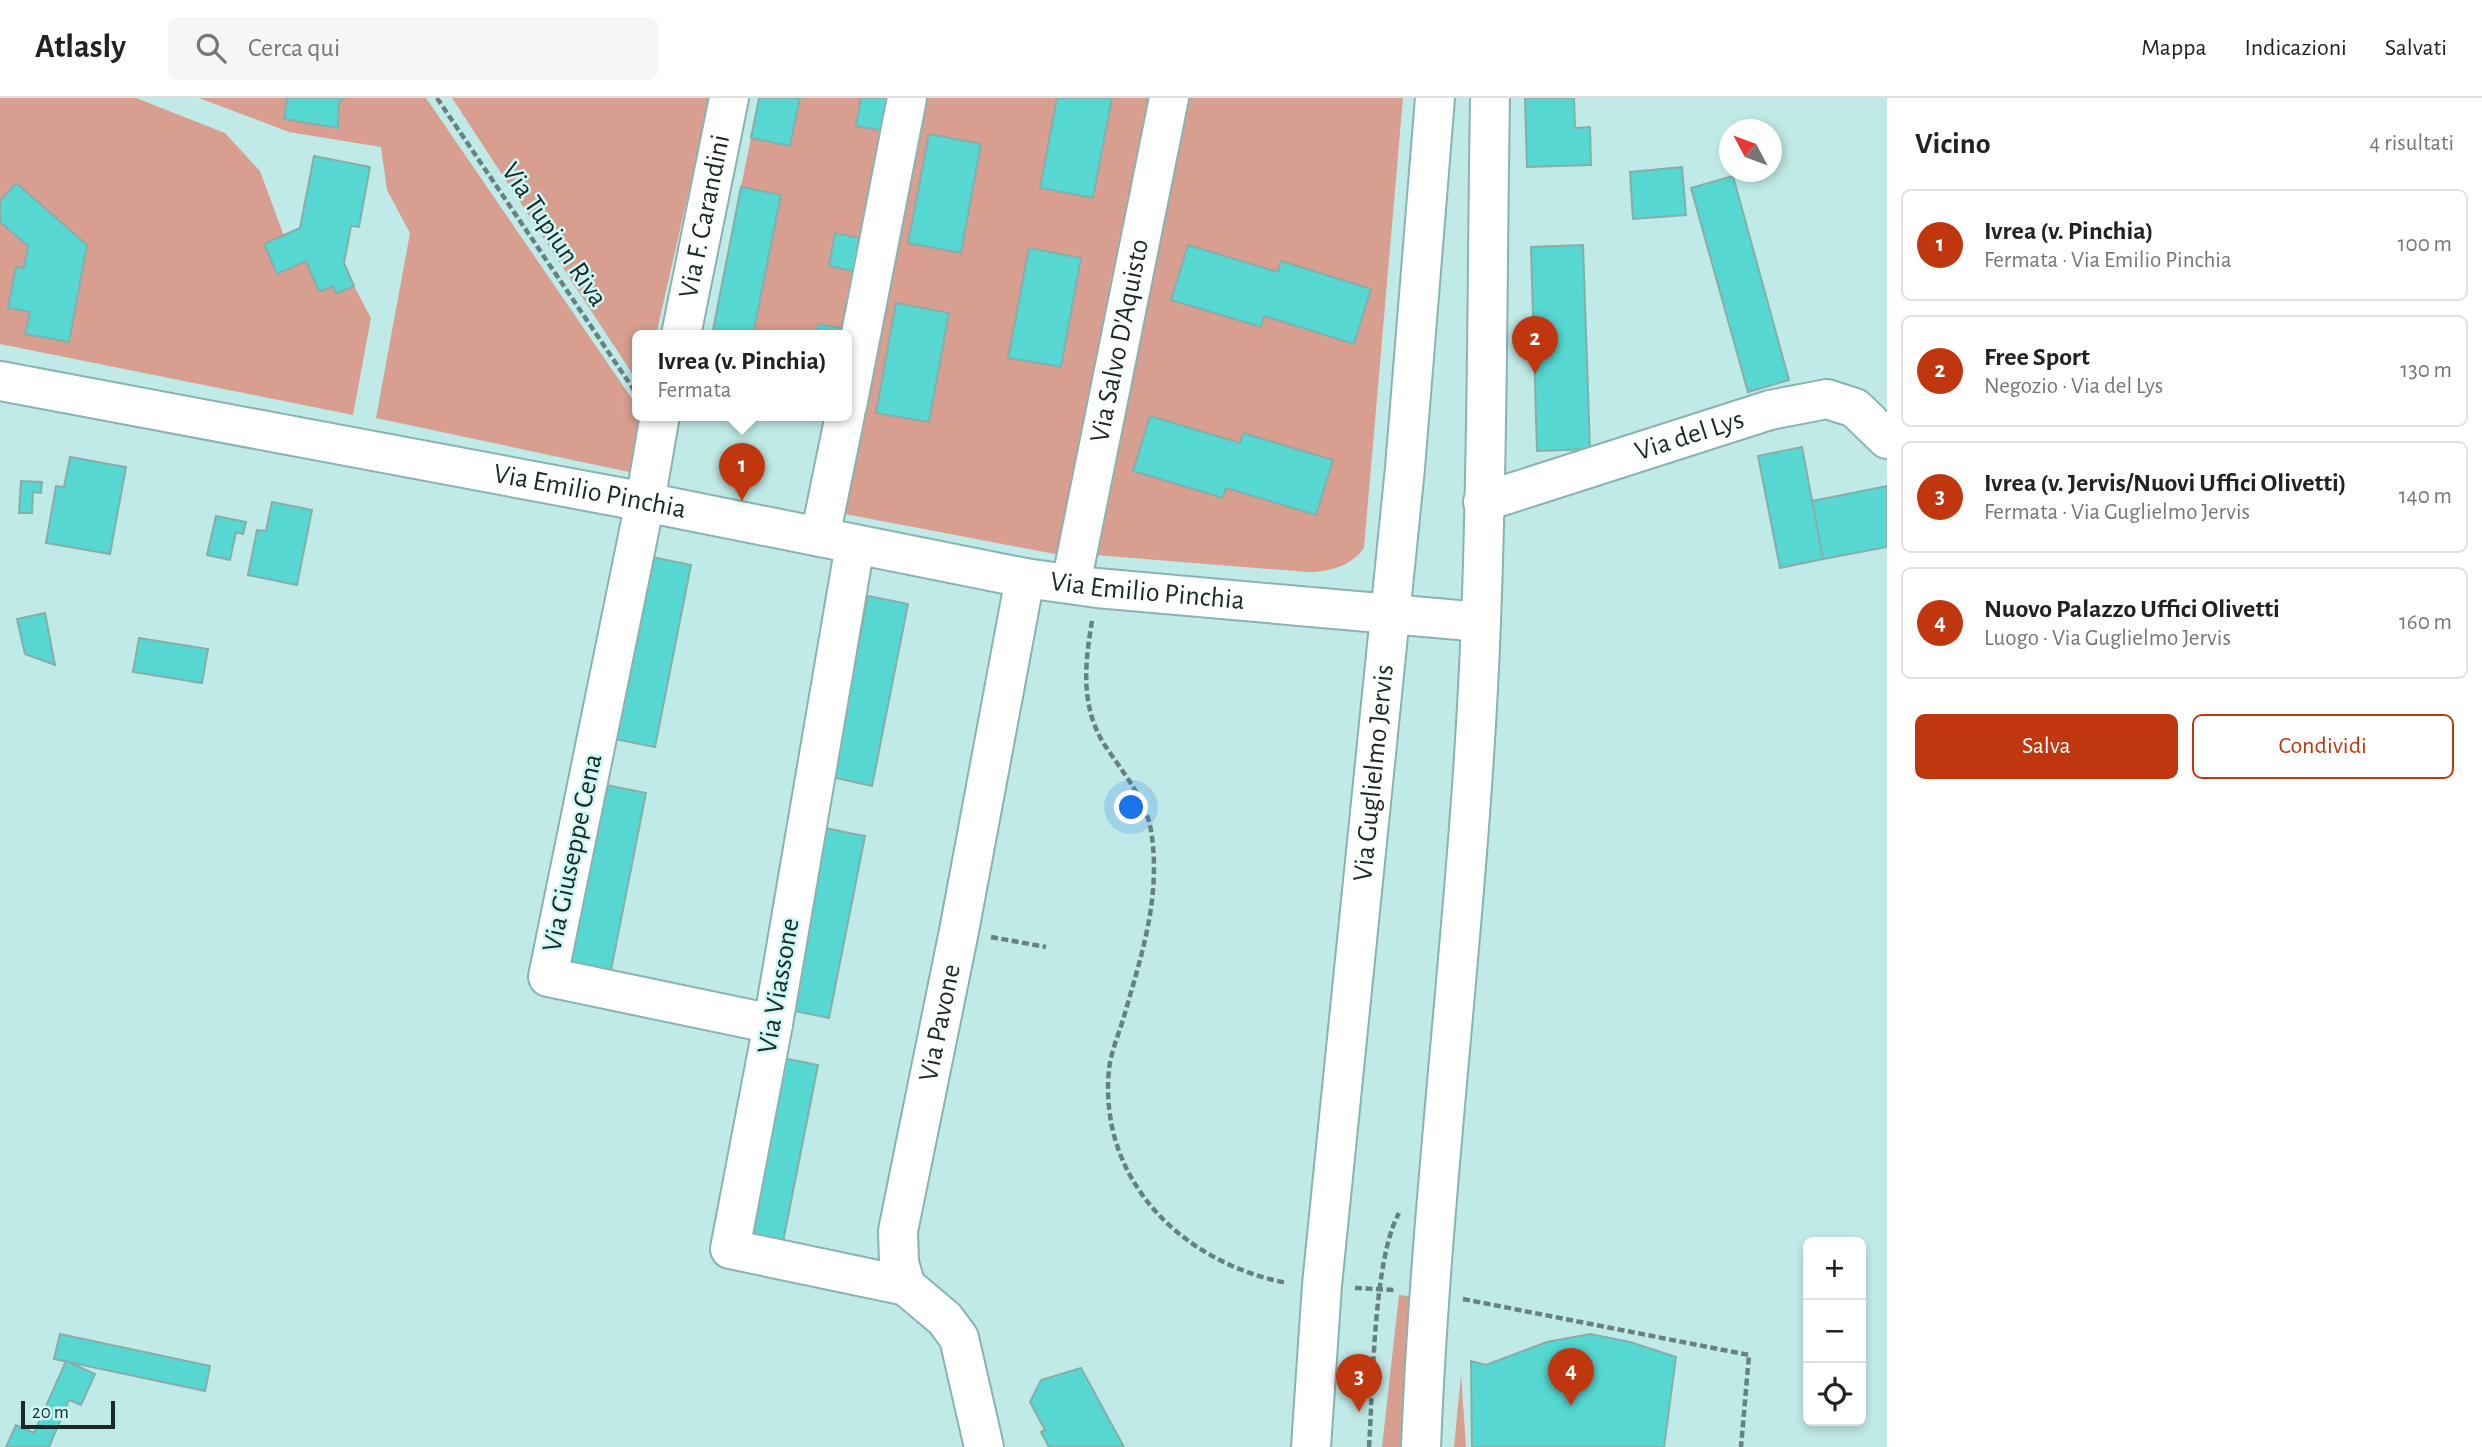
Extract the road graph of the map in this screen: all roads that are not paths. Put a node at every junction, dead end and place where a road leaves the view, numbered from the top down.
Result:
1 (729, 98) edge
2 (907, 98) edge
3 (1170, 98) edge
4 (1435, 98) edge
5 (1490, 98) edge
6 (682, 330) edge
7 (852, 369) edge
8 (0, 381) edge
9 (659, 421) edge
10 (843, 421) edge
11 (1887, 439) edge
12 (645, 502) junction
13 (1483, 502) junction
14 (837, 541) junction
15 (1025, 578) junction
16 (1084, 586) junction
17 (1390, 614) junction
18 (1481, 622) junction
19 (773, 1024) junction
20 (906, 1286) junction
21 (984, 1447) edge
22 (1311, 1447) edge
23 (1421, 1447) edge

1 - 6 street, Via F. Carandini
2 - 7 street, Via Viassone
3 - 16 street, Via Salvo D'Aquisto
4 - 17 street, Via Guglielmo Jervis
5 - 13 street
8 - 12 street, Via Emilio Pinchia
9 - 12 street
10 - 14 street, Via Viassone
11 - 13 street, Via del Lys
12 - 14 street, Via Emilio Pinchia
12 - 19 street, Via Giuseppe Cena
13 - 18 street
14 - 15 street, Via Emilio Pinchia
14 - 19 street, Via Viassone
15 - 16 street, Via Emilio Pinchia
15 - 20 street, Via Pavone
16 - 17 street, Via Emilio Pinchia
17 - 18 street, Via Emilio Pinchia
17 - 22 street, Via Guglielmo Jervis
18 - 23 street
19 - 20 street, Via Viassone
20 - 21 street

